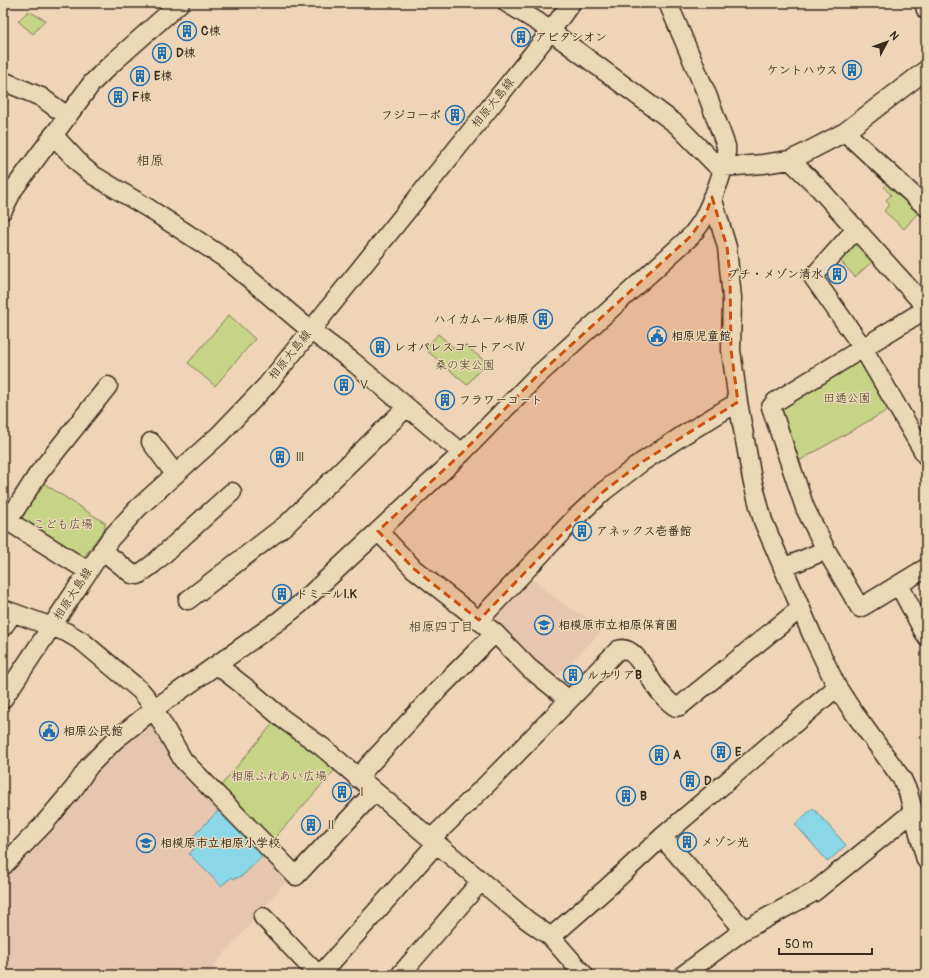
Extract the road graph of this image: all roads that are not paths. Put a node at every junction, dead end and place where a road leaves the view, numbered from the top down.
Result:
1 (180, 3) edge
2 (507, 3) edge
3 (571, 3) edge
4 (668, 3) edge
5 (924, 3) edge
6 (926, 10) edge
7 (550, 32) junction
8 (926, 70) edge
9 (3, 81) edge
10 (67, 116) junction
11 (845, 132) junction
12 (53, 135) junction
13 (790, 160) junction
14 (723, 167) junction
15 (712, 197) junction
16 (926, 208) edge
17 (3, 210) edge
18 (856, 229) junction
19 (926, 308) edge
20 (310, 330) junction
21 (863, 348) junction
22 (108, 386) dead end
23 (738, 402) junction
24 (407, 407) junction
25 (151, 442) dead end
26 (462, 453) junction
27 (926, 456) edge
28 (175, 474) junction
29 (232, 492) dead end
30 (5, 520) edge
31 (378, 531) junction
32 (102, 550) junction
33 (826, 550) junction
34 (783, 568) junction
35 (926, 568) edge
36 (88, 571) junction
37 (899, 585) junction
38 (188, 600) dead end
39 (801, 608) junction
40 (6, 616) edge
41 (479, 620) junction
42 (52, 626) junction
43 (495, 633) junction
44 (926, 636) edge
45 (217, 665) junction
46 (837, 687) junction
47 (3, 699) edge
48 (569, 700) junction
49 (154, 709) junction
50 (357, 778) junction
51 (374, 792) junction
52 (913, 812) junction
53 (662, 837) junction
54 (433, 841) junction
55 (926, 860) edge
56 (3, 866) edge
57 (481, 881) junction
58 (263, 917) dead end
59 (744, 930) junction
60 (550, 936) junction
61 (567, 956) junction
62 (320, 975) edge
63 (400, 975) edge
64 (578, 975) edge
65 (584, 975) edge
66 (682, 975) edge

1 - 10 street
2 - 7 street
3 - 7 street, 相原大島線
4 - 14 street
5 - 6 street
7 - 14 street
7 - 20 street, 相原大島線
8 - 11 street
9 - 10 street
10 - 12 street
11 - 13 street
11 - 16 street
12 - 17 street
12 - 20 street
13 - 14 street
13 - 18 street
14 - 15 street
15 - 23 street
15 - 26 street
18 - 19 street
18 - 21 street
19 - 21 street
20 - 24 street
20 - 28 street, 相原大島線
21 - 27 street
21 - 33 street
22 - 30 street
23 - 34 street
23 - 41 street
24 - 26 street
24 - 38 street
25 - 28 street
26 - 31 street
28 - 32 street, 相原大島線
29 - 32 street
30 - 36 street
31 - 41 street
31 - 45 street
32 - 36 street, 相原大島線
33 - 34 street
33 - 37 street
34 - 39 street
35 - 37 street
36 - 42 street, 相原大島線
37 - 44 street
39 - 46 street
39 - 48 street
40 - 42 street
41 - 43 street
42 - 47 street, 相原大島線
42 - 49 street
43 - 48 street
43 - 50 street
45 - 49 street
45 - 50 street
46 - 52 street
46 - 53 street
48 - 54 street
49 - 51 street
49 - 56 street
50 - 51 street
51 - 54 street
52 - 55 street
52 - 59 street
53 - 59 street
53 - 60 street
54 - 57 street
54 - 62 street
57 - 60 street
57 - 63 street
58 - 62 street
59 - 66 street
60 - 61 street
61 - 64 street
61 - 65 street

